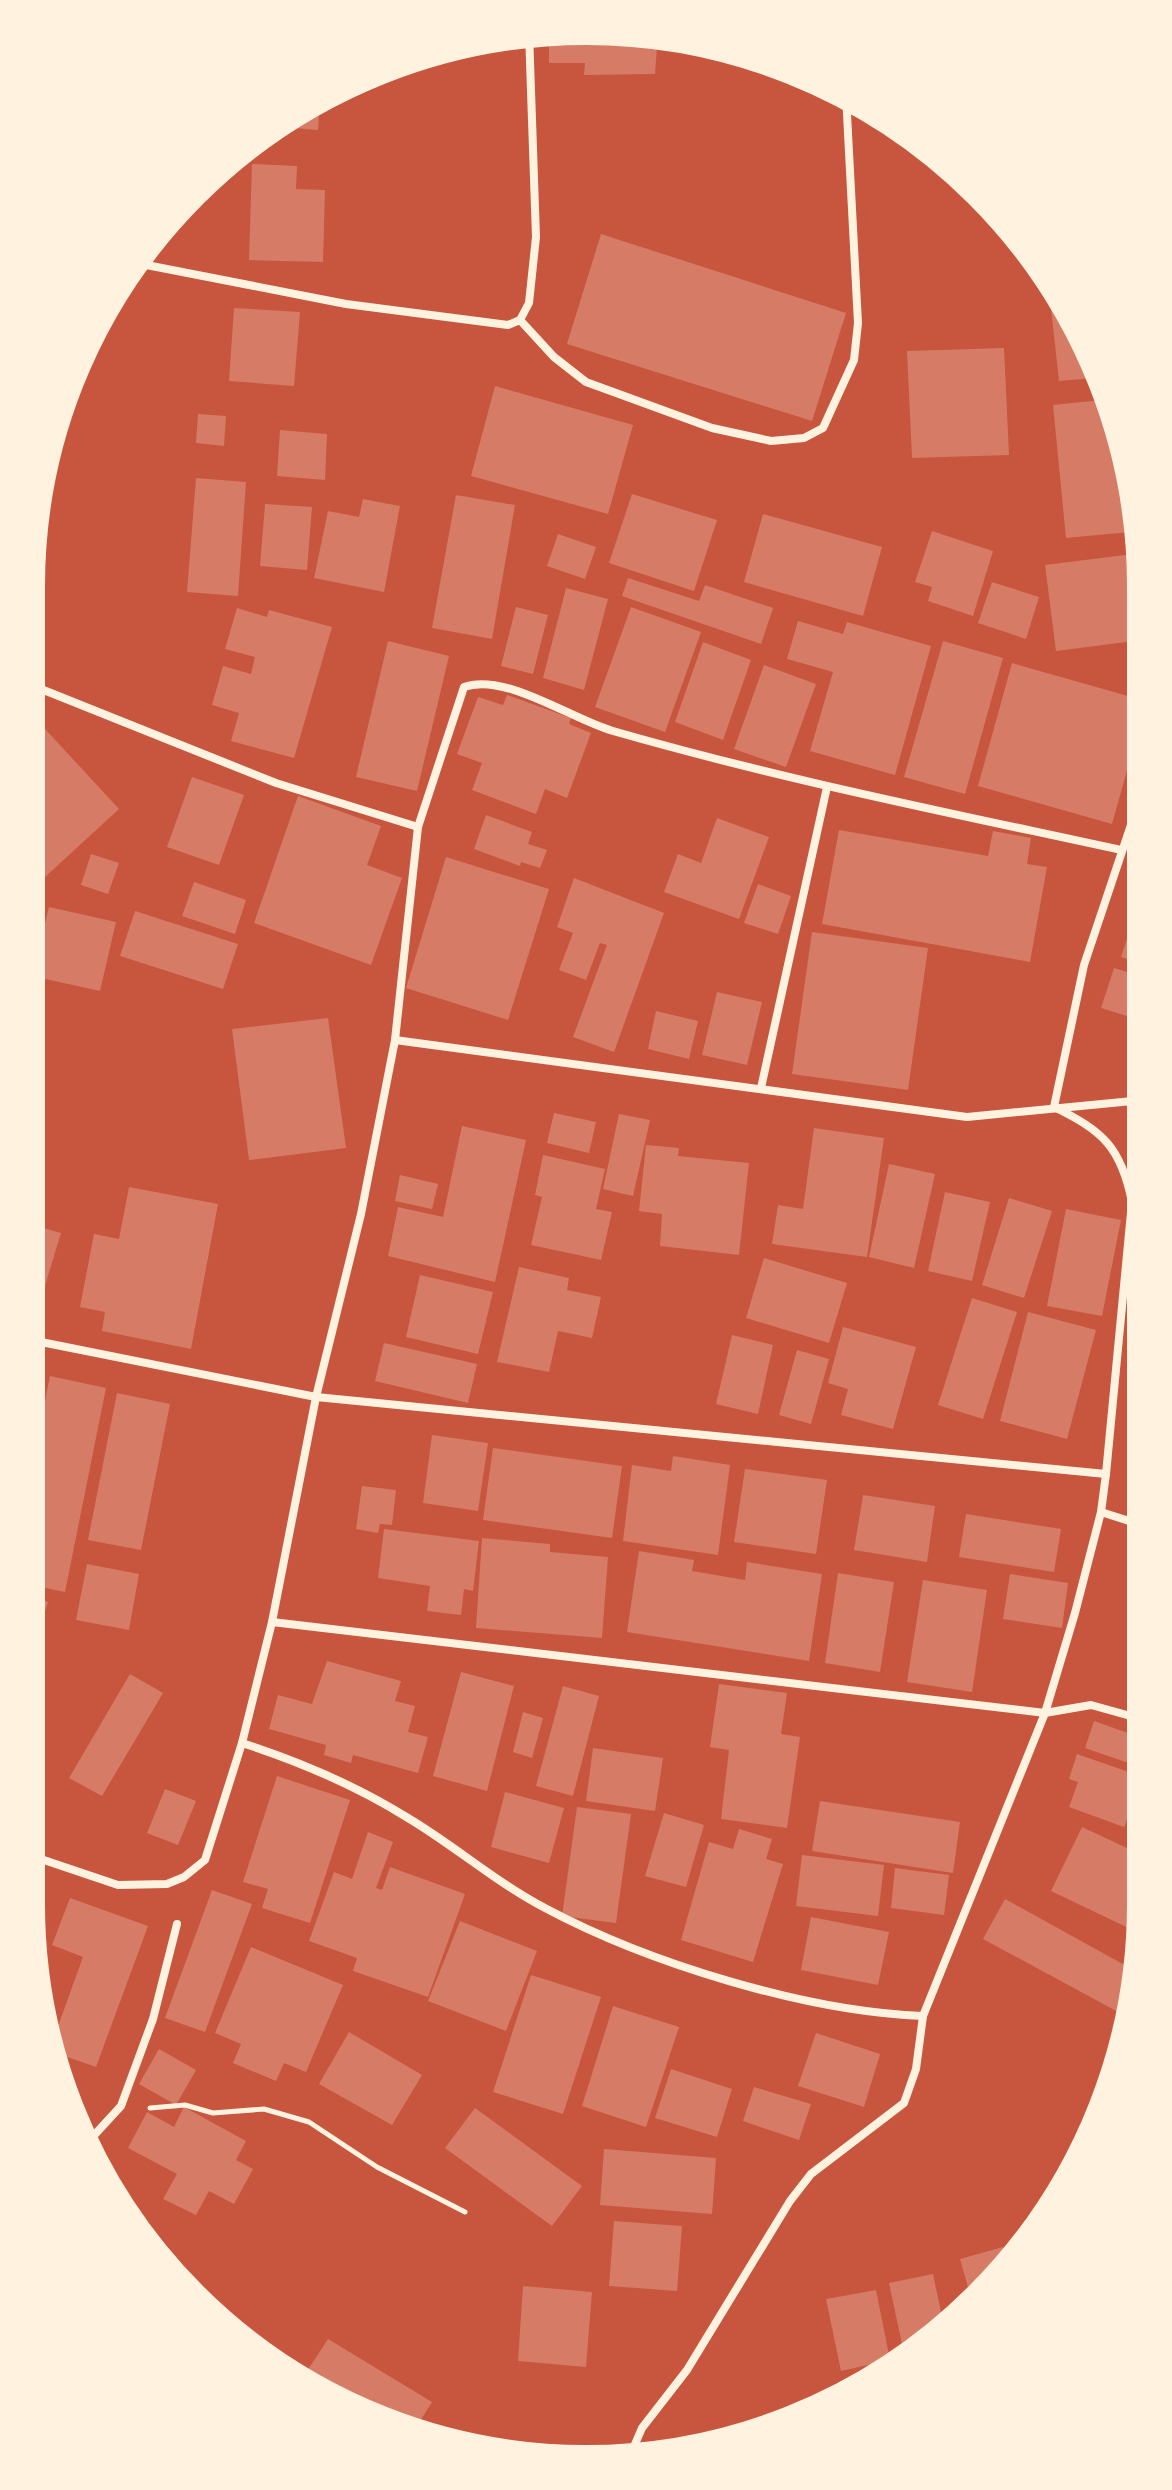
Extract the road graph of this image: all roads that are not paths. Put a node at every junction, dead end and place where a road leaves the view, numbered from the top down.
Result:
1 (529, 43) edge
2 (847, 106) edge
3 (145, 265) edge
4 (520, 320) junction
5 (40, 689) edge
6 (827, 787) junction
7 (1132, 820) edge
8 (418, 827) junction
9 (1121, 850) junction
10 (395, 1040) junction
11 (761, 1088) junction
12 (1132, 1101) edge
13 (1054, 1107) junction
14 (40, 1342) edge
15 (316, 1397) junction
16 (1106, 1474) junction
17 (1101, 1512) junction
18 (1132, 1522) edge
19 (272, 1622) junction
20 (1045, 1713) junction
21 (1132, 1716) edge
22 (242, 1743) junction
23 (40, 1859) edge
24 (177, 1924) dead end
25 (923, 2016) junction
26 (93, 2137) edge
27 (633, 2448) edge

1 - 4 street
2 - 4 street
3 - 4 street
5 - 8 street
6 - 8 street
6 - 9 street
6 - 11 street
7 - 9 street
8 - 10 street
9 - 13 street
10 - 11 street
10 - 15 street
11 - 13 street
12 - 13 street
13 - 16 street
14 - 15 street
15 - 16 street
15 - 19 street
16 - 17 street
17 - 18 street
17 - 20 street
19 - 20 street
19 - 22 street
20 - 21 street
20 - 25 street
22 - 23 street
22 - 25 street
24 - 26 street
25 - 27 street

